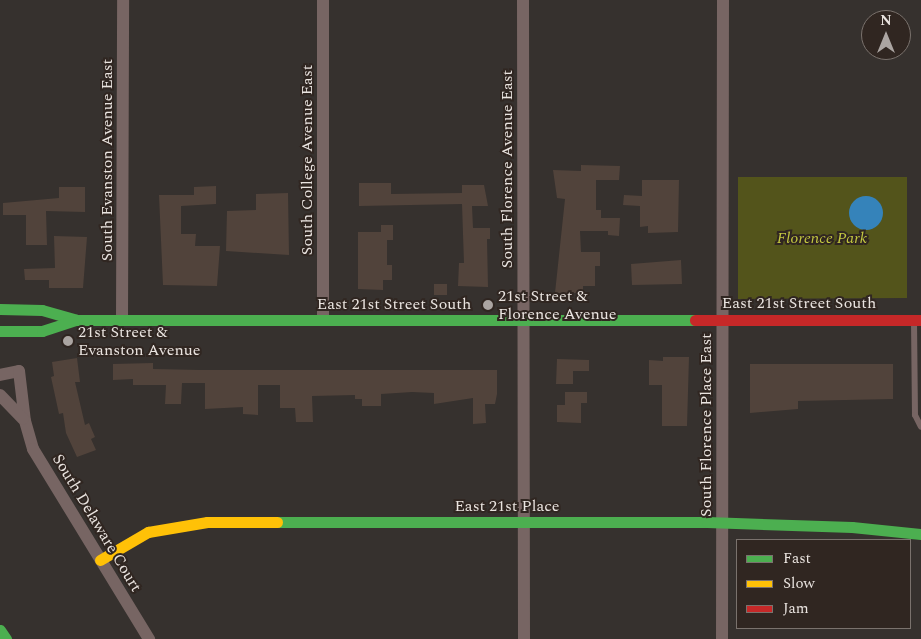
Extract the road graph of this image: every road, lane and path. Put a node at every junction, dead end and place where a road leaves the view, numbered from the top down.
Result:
1 (123, 0) edge
2 (323, 0) edge
3 (523, 0) edge
4 (723, 0) edge
5 (0, 309) edge
6 (76, 320) junction
7 (122, 320) junction
8 (323, 320) junction
9 (523, 320) junction
10 (722, 320) junction
11 (918, 320) edge
12 (0, 332) edge
13 (0, 375) edge
14 (0, 395) edge
15 (25, 421) junction
16 (921, 426) edge
17 (524, 522) junction
18 (723, 523) junction
19 (921, 534) edge
20 (100, 560) junction
21 (0, 630) edge
22 (6, 639) edge
23 (149, 639) edge
24 (524, 639) edge
25 (722, 639) edge

1 - 7 street, South Evanston Avenue East
2 - 8 street, South College Avenue East
3 - 9 street, South Florence Avenue East
4 - 10 street, South Florence Place East
5 - 6 main road, East 21st Street South
6 - 7 main road, East 21st Street South
6 - 12 main road, East 21st Street South
7 - 8 main road, East 21st Street South
8 - 9 main road, East 21st Street South
9 - 10 main road, East 21st Street South
9 - 17 street, South Florence Avenue East
10 - 11 main road, East 21st Street South
10 - 18 street, South Florence Place East
11 - 16 lane
13 - 15 street, South Delaware Court
14 - 15 street, South Delaware Court
15 - 20 street, South Delaware Court
17 - 18 main road, East 21st Place
17 - 20 main road, East 21st Place
17 - 24 street, South Florence Avenue East
18 - 19 main road, East 21st Place
18 - 25 street, South Florence Place East
20 - 23 street, South Delaware Court
21 - 22 main road

